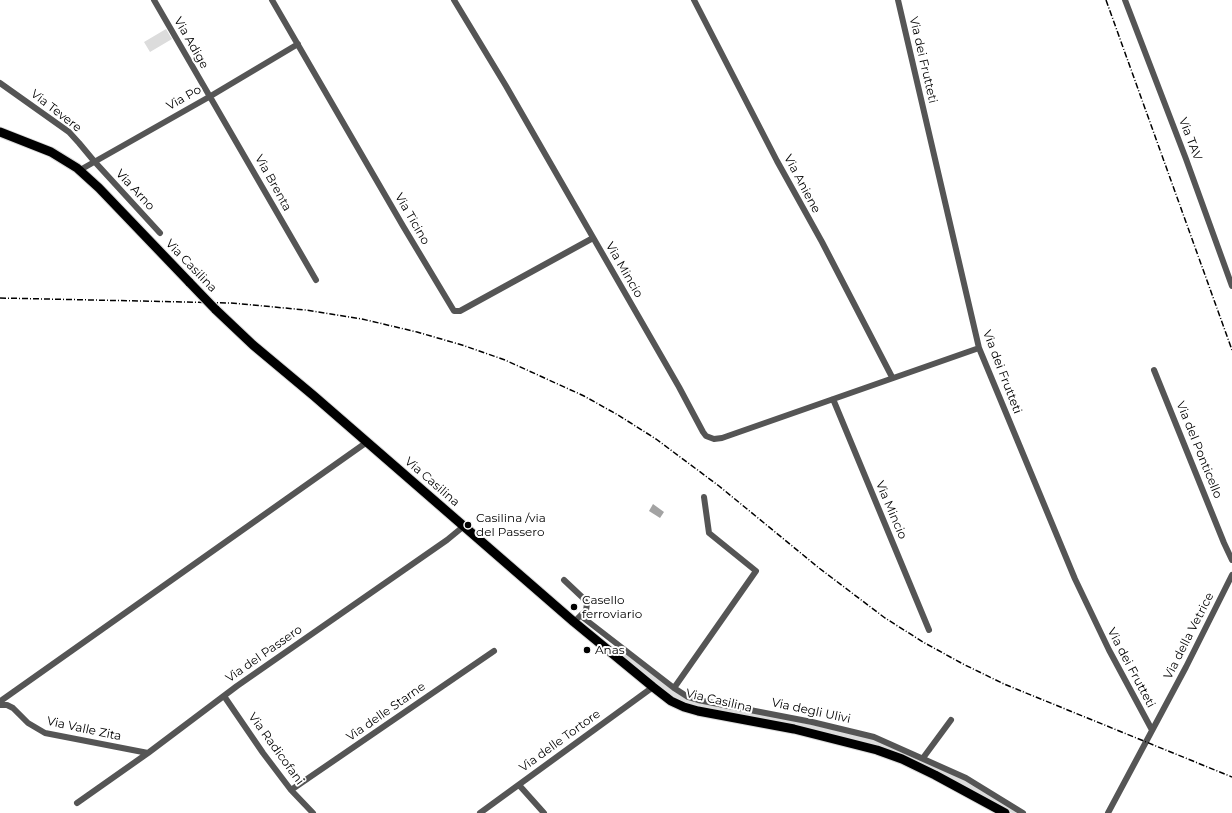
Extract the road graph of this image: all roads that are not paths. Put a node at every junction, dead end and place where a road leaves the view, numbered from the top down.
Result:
1 (154, 0) edge
2 (272, 0) edge
3 (454, 0) edge
4 (694, 0) edge
5 (898, 0) edge
6 (1125, 0) edge
7 (298, 44) junction
8 (0, 83) edge
9 (209, 97) junction
10 (0, 132) edge
11 (94, 161) junction
12 (80, 170) junction
13 (160, 233) dead end
14 (592, 238) junction
15 (316, 280) dead end
16 (1232, 286) edge
17 (978, 348) junction
18 (1154, 370) dead end
19 (892, 377) junction
20 (833, 399) junction
21 (367, 442) junction
22 (704, 497) dead end
23 (464, 526) junction
24 (1232, 560) edge
25 (1232, 575) edge
26 (564, 580) dead end
27 (577, 619) junction
28 (929, 630) dead end
29 (494, 651) dead end
30 (652, 687) junction
31 (674, 688) junction
32 (224, 696) junction
33 (0, 704) edge
34 (951, 720) dead end
35 (1152, 730) junction
36 (148, 753) junction
37 (923, 758) junction
38 (519, 785) junction
39 (291, 790) junction
40 (77, 802) dead end
41 (313, 813) edge
42 (480, 813) edge
43 (544, 813) edge
44 (1005, 813) edge
45 (1023, 813) edge
46 (1108, 813) edge

1 - 9 street, Via Adige
2 - 7 street, Via Ticino
3 - 14 street, Via Mincio
4 - 19 street, Via Aniene
5 - 17 street, Via dei Frutteti
6 - 16 street, Via TAV
7 - 9 street, Via Po
7 - 14 street, Via Ticino
8 - 11 street, Via Tevere
9 - 11 street, Via Po
9 - 15 street, Via Brenta
10 - 12 main road, Via Casilina
11 - 12 street, Via Po
11 - 13 street, Via Arno
12 - 21 main road, Via Casilina, bridge
14 - 20 street, Via Mincio
17 - 19 street, Via Mincio
17 - 35 street, Via dei Frutteti
18 - 24 street, Via del Ponticello
19 - 20 street, Via Mincio
20 - 28 street, Via Mincio
21 - 23 main road, Via Casilina
21 - 33 street
22 - 31 street
23 - 27 main road, Via Casilina
23 - 32 street, Via del Passero
25 - 35 street, Via della Vetrice
26 - 27 street
27 - 30 main road, Via Casilina
27 - 31 street, Via degli Ulivi
29 - 39 street, Via delle Starne
30 - 38 street, Via delle Tortore
30 - 44 main road, Via Casilina
31 - 37 street, Via degli Ulivi
32 - 36 street, Via del Passero
32 - 39 street, Via Radicofani
33 - 36 street, Via Valle Zita
34 - 37 street
35 - 46 street, Via della Vetrice
36 - 40 street, Via del Passero
37 - 45 street, Via degli Ulivi
38 - 42 street, Via delle Tortore
38 - 43 street
39 - 41 street, Via Radicofani

